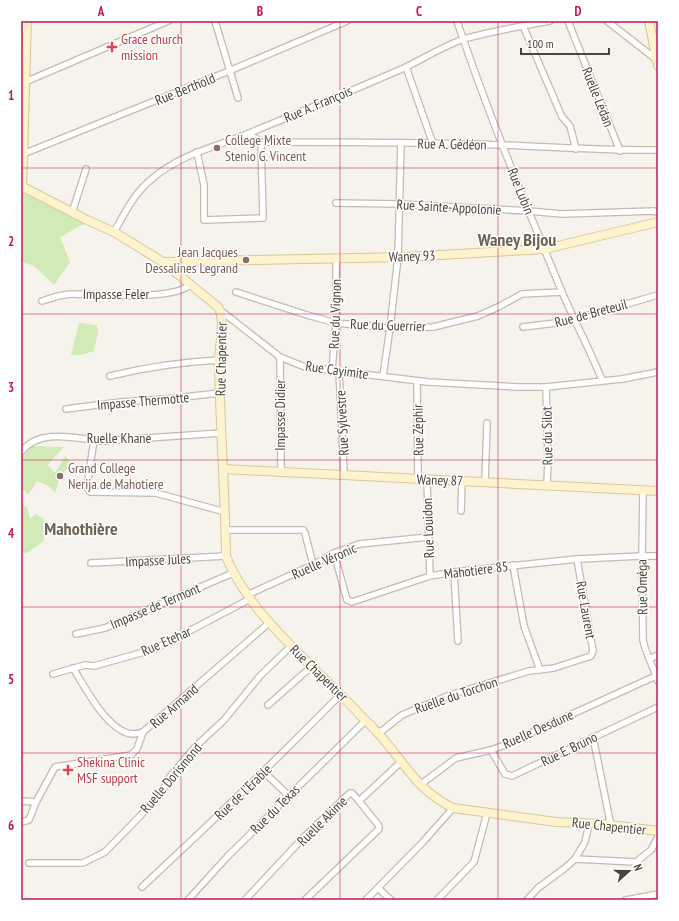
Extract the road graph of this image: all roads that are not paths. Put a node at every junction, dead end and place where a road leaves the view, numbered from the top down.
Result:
1 (27, 21) edge
2 (168, 21) edge
3 (215, 21) edge
4 (347, 21) edge
5 (457, 21) edge
6 (550, 21) edge
7 (568, 21) edge
8 (607, 21) edge
9 (649, 21) edge
10 (523, 26) junction
11 (24, 30) edge
12 (463, 40) junction
13 (657, 63) edge
14 (406, 67) junction
15 (229, 71) junction
16 (25, 82) junction
17 (23, 97) edge
18 (238, 98) dead end
19 (248, 134) junction
20 (261, 142) junction
21 (401, 143) junction
22 (433, 144) junction
23 (503, 145) junction
24 (576, 149) junction
25 (658, 150) edge
26 (620, 151) junction
27 (197, 152) junction
28 (23, 154) junction
29 (86, 169) dead end
30 (22, 186) edge
31 (336, 203) dead end
32 (399, 204) junction
33 (529, 211) junction
34 (72, 213) junction
35 (658, 213) edge
36 (658, 222) edge
37 (114, 232) junction
38 (545, 249) junction
39 (398, 257) junction
40 (336, 259) junction
41 (163, 262) junction
42 (190, 285) junction
43 (236, 292) dead end
44 (562, 292) junction
45 (658, 295) edge
46 (42, 301) dead end
47 (220, 310) junction
48 (575, 319) junction
49 (336, 323) junction
50 (523, 327) dead end
51 (390, 328) junction
52 (280, 357) junction
53 (219, 360) junction
54 (332, 370) junction
55 (339, 371) junction
56 (658, 372) edge
57 (110, 376) dead end
58 (383, 376) junction
59 (602, 380) junction
60 (417, 381) junction
61 (546, 387) junction
62 (220, 393) junction
63 (66, 409) dead end
64 (487, 423) dead end
65 (221, 433) junction
66 (94, 440) junction
67 (21, 452) edge
68 (223, 469) junction
69 (281, 473) junction
70 (344, 475) junction
71 (423, 479) junction
72 (462, 481) junction
73 (485, 482) junction
74 (548, 485) junction
75 (643, 490) junction
76 (658, 491) edge
77 (461, 511) dead end
78 (225, 512) junction
79 (226, 530) junction
80 (428, 536) junction
81 (334, 553) junction
82 (226, 556) junction
83 (642, 556) junction
84 (658, 556) edge
85 (577, 559) junction
86 (90, 564) dead end
87 (313, 565) junction
88 (514, 565) junction
89 (454, 572) junction
90 (232, 573) junction
91 (430, 576) junction
92 (249, 597) junction
93 (269, 623) junction
94 (76, 634) dead end
95 (458, 641) dead end
96 (291, 646) junction
97 (658, 655) edge
98 (649, 659) junction
99 (311, 667) junction
100 (73, 668) junction
101 (540, 670) junction
102 (53, 674) dead end
103 (657, 677) edge
104 (341, 694) junction
105 (268, 706) dead end
106 (658, 707) edge
107 (366, 720) junction
108 (143, 732) junction
109 (378, 734) junction
110 (593, 737) junction
111 (490, 750) junction
112 (401, 762) junction
113 (264, 772) junction
114 (420, 785) junction
115 (288, 795) junction
116 (21, 801) edge
117 (359, 801) junction
118 (36, 802) junction
119 (454, 808) junction
120 (487, 813) junction
121 (21, 822) edge
122 (589, 824) junction
123 (611, 826) junction
124 (658, 831) edge
125 (658, 837) edge
126 (575, 859) junction
127 (29, 863) dead end
128 (142, 887) dead end
129 (378, 888) junction
130 (658, 894) edge
131 (188, 900) edge
132 (245, 900) edge
133 (306, 900) edge
134 (366, 900) edge
135 (391, 900) edge
136 (437, 900) edge
137 (527, 900) edge
138 (626, 900) edge

1 - 11 street
2 - 16 street
3 - 15 street
4 - 15 street, Rue Berthold
5 - 12 street, Rue Lubin
6 - 10 street, Rue A. François
7 - 26 street, Ruelle Lédan
8 - 13 street
9 - 13 street
10 - 12 street, Rue A. François
10 - 24 street
11 - 16 street
12 - 14 street, Rue A. François
12 - 23 street, Rue Lubin
14 - 19 street, Rue A. François
14 - 22 street
15 - 18 street
15 - 28 street, Rue Berthold
16 - 17 street
17 - 28 street
19 - 20 street
19 - 27 street, Rue A. François
20 - 21 street, Rue A. Gédéon
20 - 27 street
21 - 22 street, Rue A. Gédéon
21 - 32 street
22 - 23 street, Rue A. Gédéon
23 - 24 street, Rue A. Gédéon
23 - 33 street, Rue Lubin
24 - 26 street, Rue A. Gédéon
25 - 26 street, Rue A. Gédéon
27 - 37 street, Rue A. François
28 - 30 street
29 - 34 street
30 - 34 street, Rue Cayimite
31 - 32 street, Rue Sainte-Appolonie
32 - 33 street, Rue Sainte-Appolonie
32 - 39 street
33 - 35 street, Rue Sainte-Appolonie
33 - 38 street, Rue Lubin
34 - 37 street, Rue Cayimite
36 - 38 street, Waney 93
37 - 41 street, Rue Cayimite
38 - 39 street, Waney 93
38 - 44 street, Rue Lubin
39 - 40 street, Waney 93
39 - 51 street
40 - 41 street, Waney 93
40 - 49 street, Rue du Vignon
41 - 42 street, Rue Cayimite
42 - 46 street, Impasse Feler
42 - 47 street, Rue Cayimite
43 - 49 street, Rue du Guerrier
44 - 48 street, Rue Lubin
44 - 51 street, Rue du Guerrier
45 - 48 street, Rue de Breteuil
47 - 52 street, Rue Cayimite
47 - 53 street, Rue Chapentier
48 - 50 street, Rue de Breteuil
48 - 59 street, Rue Lubin
49 - 51 street, Rue du Guerrier
49 - 54 street, Rue du Vignon
51 - 58 street
52 - 54 street, Rue Cayimite
52 - 69 street, Impasse Didier
53 - 57 street
53 - 62 street, Rue Chapentier
54 - 55 street, Rue Cayimite
55 - 58 street, Rue Cayimite
55 - 70 street, Rue Sylvestre
56 - 59 street, Rue Cayimite
58 - 60 street, Rue Cayimite
59 - 61 street, Rue Cayimite
60 - 61 street, Rue Cayimite
60 - 71 street, Rue Zéphir
61 - 74 street, Rue du Silot
62 - 63 street, Impasse Thermotte
62 - 65 street, Rue Chapentier
64 - 73 street
65 - 66 street, Ruelle Khane
65 - 68 street, Rue Chapentier
66 - 67 street, Ruelle Khane
66 - 78 street
68 - 69 street, Waney 87
68 - 78 street, Rue Chapentier
69 - 70 street, Waney 87
70 - 71 street, Waney 87
71 - 72 street, Waney 87
71 - 80 street, Rue Louidon
72 - 73 street, Waney 87
72 - 77 street
73 - 74 street, Waney 87
74 - 75 street, Waney 87
75 - 76 street, Waney 87
75 - 83 street, Rue Oméga
78 - 79 street, Rue Chapentier
79 - 82 street, Rue Chapentier
79 - 87 street
80 - 81 street, Ruelle Véronic
80 - 91 street, Rue Louidon
81 - 87 street, Ruelle Véronic
81 - 91 street, Mahotiere 85
82 - 86 street, Impasse Jules
82 - 90 street, Rue Chapentier
83 - 84 street, Mahotiere 85
83 - 85 street, Mahotiere 85
83 - 98 street, Rue Oméga
85 - 88 street, Mahotiere 85
85 - 101 street, Rue Laurent
87 - 92 street, Ruelle Véronic
88 - 89 street, Mahotiere 85
88 - 101 street
89 - 91 street, Mahotiere 85
89 - 95 street
90 - 92 street, Rue Chapentier
90 - 94 street, Impasse de Termont
92 - 93 street, Rue Chapentier
92 - 100 street, Rue Etehar
93 - 96 street, Rue Chapentier
93 - 108 street, Rue Armand
96 - 99 street, Rue Chapentier
96 - 127 street, Ruelle Dorismond
97 - 98 street
98 - 103 street, Rue Oméga
99 - 104 street, Rue Chapentier
99 - 105 street
100 - 102 street, Rue Etehar
100 - 108 street
101 - 109 street, Ruelle du Torchon
103 - 111 street, Ruelle Desdune
104 - 107 street, Rue Chapentier
104 - 113 street, Rue de l'Erable
106 - 110 street, Rue E. Bruno
107 - 109 street, Rue Chapentier
107 - 115 street, Rue du Texas
108 - 118 street, Rue Armand
109 - 112 street, Rue Chapentier
110 - 111 street, Rue E. Bruno
110 - 123 street
111 - 114 street, Ruelle Desdune
112 - 114 street, Rue Chapentier
112 - 117 street, Ruelle Akime
113 - 115 street
113 - 128 street, Rue de l'Erable
114 - 119 street, Rue Chapentier
115 - 131 street, Rue du Texas
116 - 118 street
117 - 132 street, Ruelle Akime
117 - 133 street
118 - 121 street
119 - 120 street, Rue Chapentier
119 - 129 street
120 - 122 street, Rue Chapentier
120 - 136 street
122 - 123 street, Rue Chapentier
122 - 126 street
123 - 124 street, Rue Chapentier
125 - 126 street
126 - 137 street
129 - 134 street
129 - 135 street
130 - 138 street

